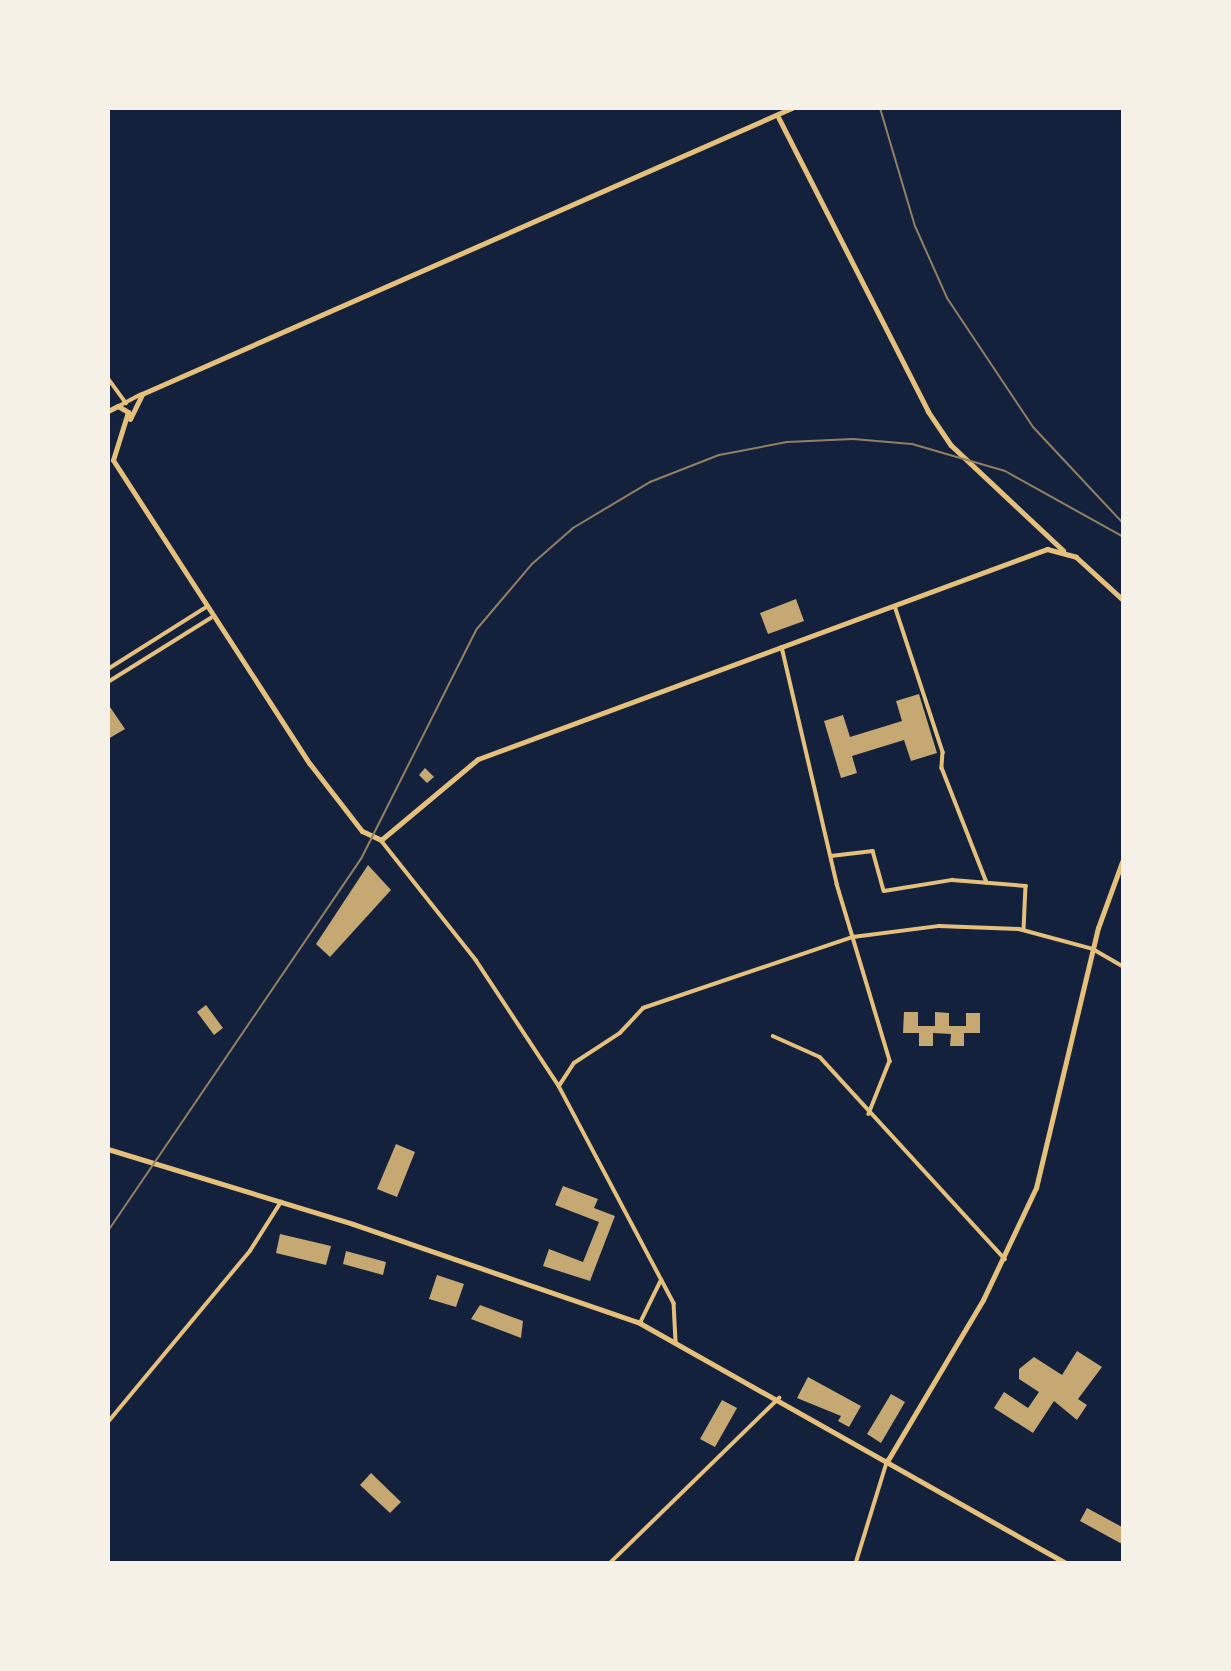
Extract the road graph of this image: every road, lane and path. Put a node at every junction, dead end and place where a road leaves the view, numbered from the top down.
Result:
1 (792, 108) edge
2 (779, 118) junction
3 (108, 378) edge
4 (142, 394) junction
5 (126, 402) junction
6 (118, 406) junction
7 (108, 411) edge
8 (128, 422) junction
9 (111, 459) edge
10 (1063, 550) junction
11 (1122, 599) edge
12 (895, 606) junction
13 (205, 608) junction
14 (211, 618) junction
15 (782, 647) junction
16 (108, 669) edge
17 (108, 682) edge
18 (381, 840) junction
19 (831, 856) junction
20 (1122, 862) edge
21 (986, 881) junction
22 (1024, 930) junction
23 (853, 937) junction
24 (1093, 949) junction
25 (1122, 966) edge
26 (773, 1036) dead end
27 (559, 1086) junction
28 (869, 1114) junction
29 (108, 1149) edge
30 (281, 1202) junction
31 (1005, 1259) junction
32 (661, 1278) junction
33 (640, 1323) junction
34 (676, 1342) junction
35 (779, 1398) junction
36 (108, 1422) edge
37 (888, 1460) junction
38 (611, 1563) edge
39 (856, 1563) edge
40 (1064, 1563) edge

1 - 2 main road
2 - 4 main road
2 - 10 main road
3 - 5 street
4 - 5 street
4 - 8 main road
5 - 6 street
6 - 7 main road
6 - 8 main road
8 - 9 main road
9 - 13 main road
10 - 11 main road
10 - 12 main road
12 - 15 main road
12 - 21 street
13 - 14 main road
13 - 16 street
14 - 17 street
14 - 18 main road
15 - 18 main road
15 - 19 street
18 - 27 street
19 - 21 street
19 - 23 street
20 - 24 main road
21 - 22 street
22 - 23 street
22 - 24 street
23 - 27 street
23 - 28 street
24 - 25 street
24 - 31 main road
26 - 28 street
27 - 32 street
28 - 31 street
29 - 30 main road
30 - 33 main road
30 - 36 street
31 - 37 main road
32 - 33 street
32 - 34 street
33 - 34 main road
34 - 35 main road
35 - 37 main road
35 - 38 street
37 - 39 street
37 - 40 main road

